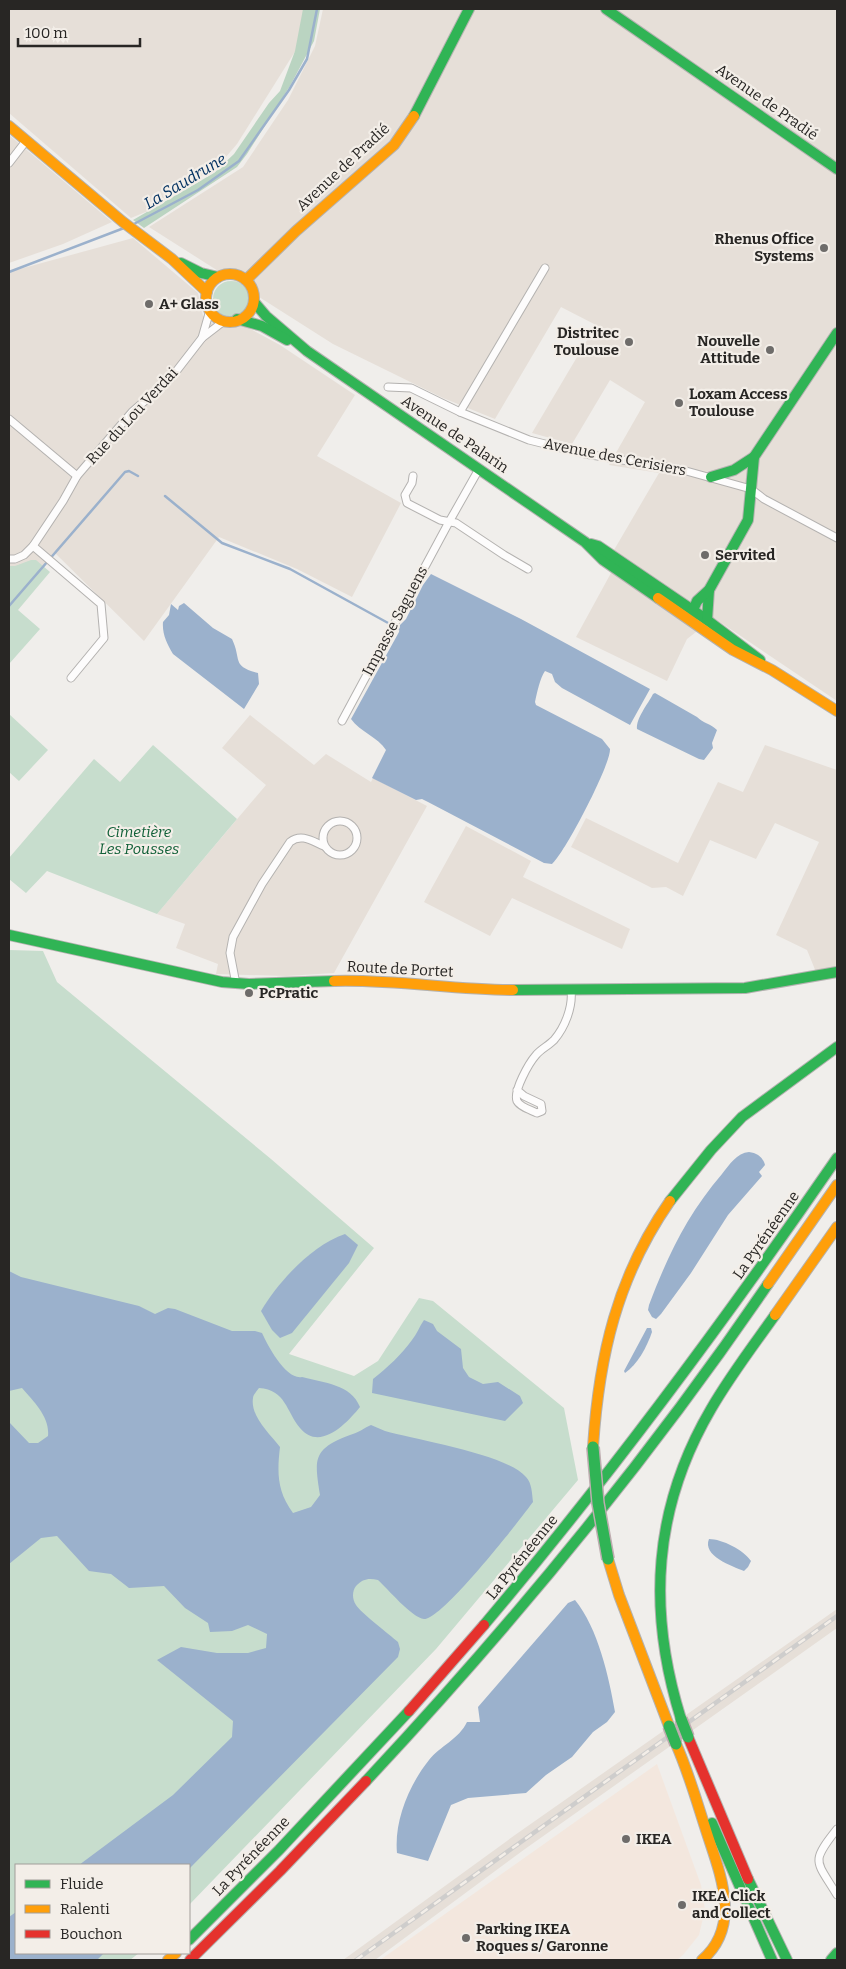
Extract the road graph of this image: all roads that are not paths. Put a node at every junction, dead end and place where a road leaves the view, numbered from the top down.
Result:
1 (469, 9) edge
2 (606, 9) edge
3 (9, 126) edge
4 (26, 141) junction
5 (9, 163) edge
6 (837, 169) edge
7 (172, 259) junction
8 (545, 268) dead end
9 (218, 277) junction
10 (246, 280) junction
11 (207, 292) junction
12 (254, 302) junction
13 (210, 310) junction
14 (238, 320) junction
15 (224, 321) junction
16 (837, 333) edge
17 (202, 338) junction
18 (307, 351) junction
19 (388, 387) dead end
20 (460, 412) junction
21 (9, 419) edge
22 (754, 457) junction
23 (479, 469) junction
24 (77, 476) junction
25 (413, 476) dead end
26 (711, 477) junction
27 (751, 489) junction
28 (449, 522) junction
29 (837, 538) edge
30 (33, 546) junction
31 (9, 559) edge
32 (528, 569) dead end
33 (695, 612) junction
34 (71, 678) dead end
35 (837, 712) edge
36 (342, 721) dead end
37 (324, 846) junction
38 (9, 935) edge
39 (837, 972) edge
40 (236, 984) junction
41 (571, 990) junction
42 (837, 1047) edge
43 (517, 1090) dead end
44 (837, 1158) edge
45 (837, 1185) edge
46 (837, 1227) edge
47 (694, 1788) junction
48 (837, 1829) edge
49 (837, 1895) edge
50 (190, 1939) edge
51 (837, 1954) edge
52 (786, 1959) edge
53 (190, 1960) edge
54 (702, 1960) edge
55 (772, 1960) edge
56 (831, 1960) edge

1 - 10 main road, Avenue de Pradié
2 - 6 main road, Avenue de Pradié
3 - 4 main road
4 - 5 street
4 - 7 main road
7 - 9 main road
7 - 11 main road
8 - 20 street
9 - 10 main road
9 - 11 main road
10 - 12 main road
11 - 13 main road
12 - 14 main road
12 - 18 main road, Avenue de Palarin
13 - 15 main road
13 - 17 street
14 - 15 main road
14 - 18 main road, Avenue de Palarin
15 - 17 street, Rue du Lou Verdai
16 - 22 main road
17 - 24 street, Rue du Lou Verdai
18 - 23 main road, Avenue de Palarin
19 - 20 street, Avenue des Cerisiers
20 - 26 street, Avenue des Cerisiers
21 - 24 street
22 - 26 main road
22 - 27 main road
23 - 28 street, Impasse Saguens
23 - 33 main road, Avenue de Palarin
24 - 30 street, Rue du Lou Verdai
25 - 28 street
26 - 27 street, Avenue des Cerisiers
27 - 29 street, Avenue des Cerisiers
27 - 33 main road
28 - 32 street
28 - 36 street, Impasse Saguens
30 - 31 street, Rue du Lou Verdai
30 - 34 street
33 - 35 main road, Avenue de Palarin
37 - 37 street
37 - 40 street
38 - 40 main road, Route de Portet
39 - 41 main road, Route de Portet
40 - 41 main road, Route de Portet
41 - 43 street
42 - 47 main road, bridge
44 - 50 main road, La Pyrénéenne
45 - 53 main road, La Pyrénéenne
46 - 52 main road, bridge
47 - 54 main road
47 - 55 main road
48 - 49 street
51 - 56 main road

